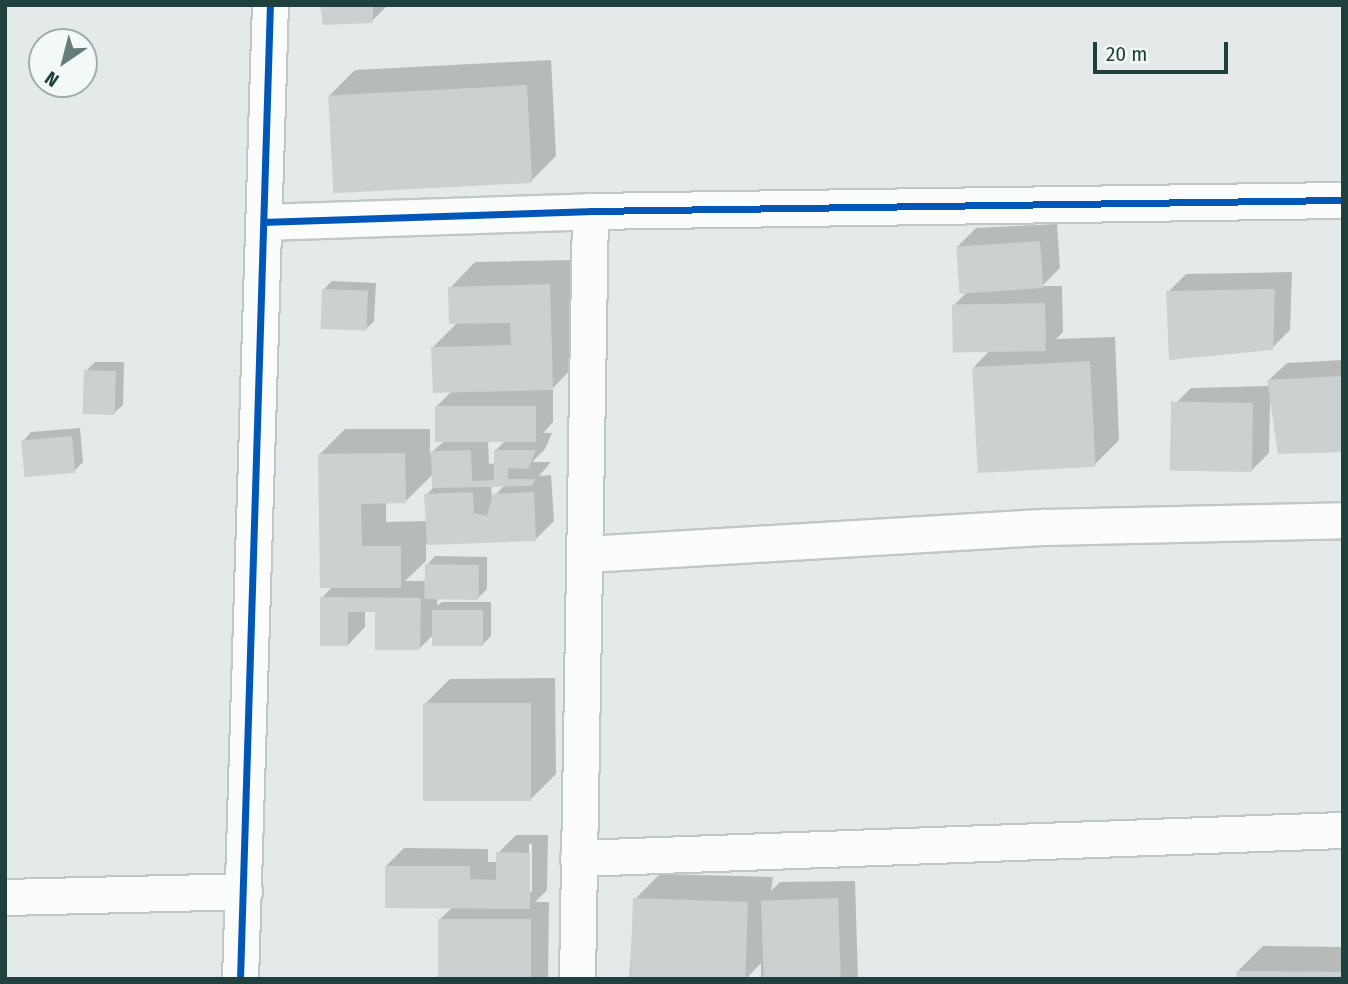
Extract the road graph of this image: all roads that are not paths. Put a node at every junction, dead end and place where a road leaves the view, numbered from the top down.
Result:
1 (270, 5) edge
2 (1343, 200) edge
3 (590, 211) junction
4 (265, 222) junction
5 (1343, 520) edge
6 (587, 554) junction
7 (1343, 830) edge
8 (578, 858) junction
9 (244, 891) junction
10 (5, 897) edge
11 (240, 979) edge
12 (577, 979) edge

1 - 4 street
2 - 3 street
3 - 4 street
3 - 6 street
4 - 9 street
5 - 6 street
6 - 8 street
7 - 8 street
8 - 12 street
9 - 10 street
9 - 11 street

